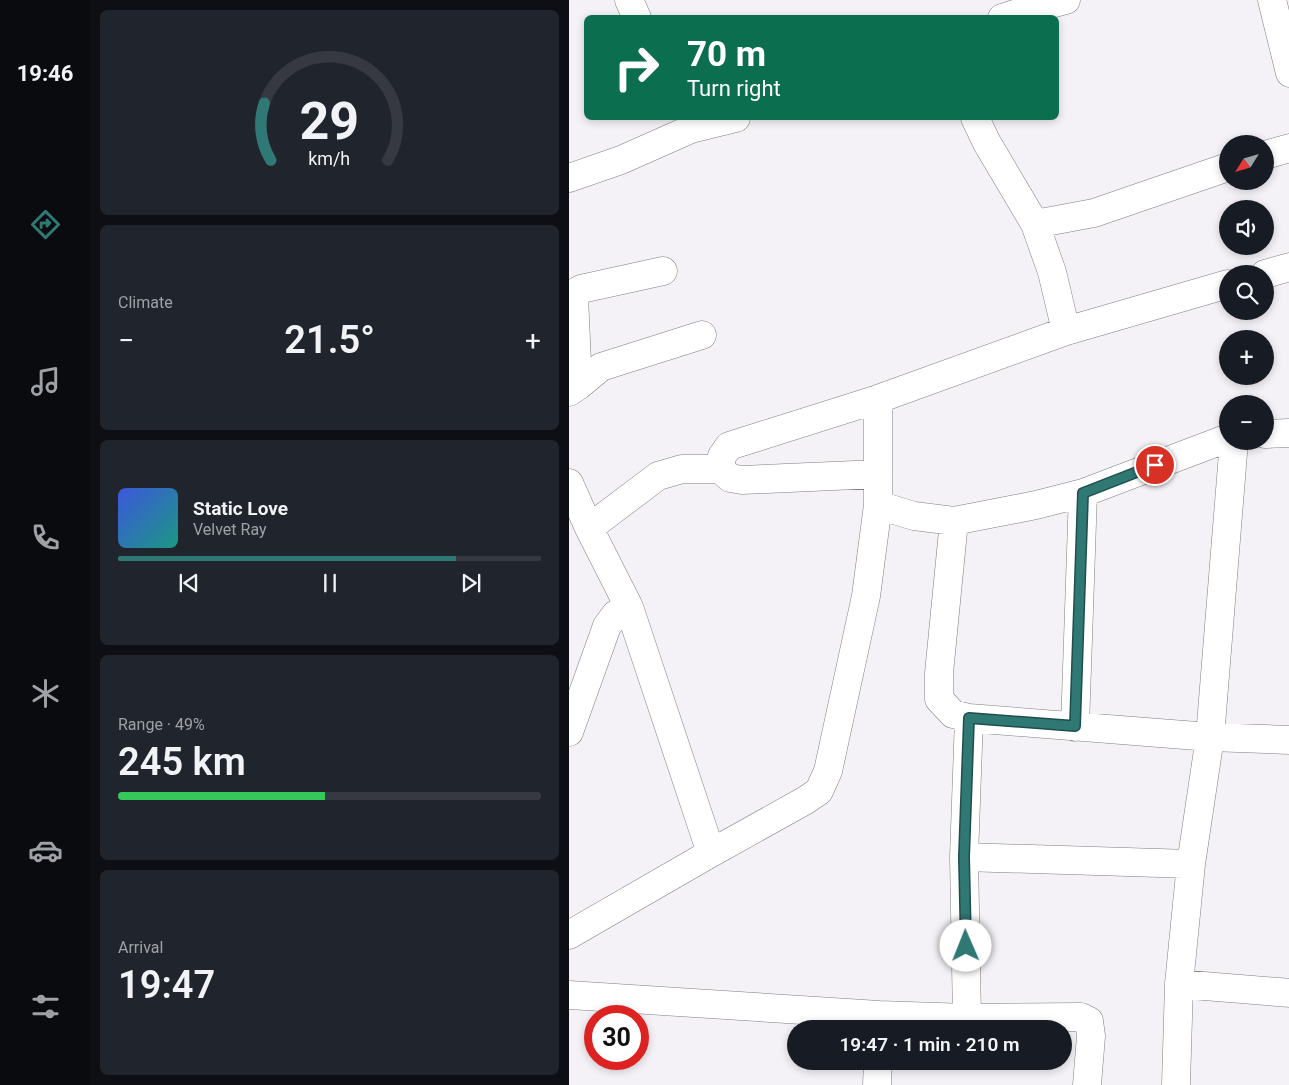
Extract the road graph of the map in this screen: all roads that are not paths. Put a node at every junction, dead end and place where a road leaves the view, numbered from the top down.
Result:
1 (629, 0) edge
2 (1066, 0) edge
3 (1271, 0) edge
4 (636, 15) edge
5 (1013, 15) edge
6 (1289, 73) edge
7 (717, 120) edge
8 (976, 120) edge
9 (688, 123) edge
10 (1289, 148) edge
11 (1274, 152) edge
12 (1219, 171) edge
13 (569, 178) edge
14 (1035, 224) junction
15 (1289, 267) edge
16 (663, 271) dead end
17 (1274, 271) edge
18 (1219, 287) edge
19 (1067, 331) junction
20 (702, 335) dead end
21 (574, 389) edge
22 (878, 399) junction
23 (1289, 433) edge
24 (1274, 434) edge
25 (1219, 441) edge
26 (1233, 450) edge
27 (720, 469) junction
28 (878, 474) junction
29 (569, 483) edge
30 (1083, 493) junction
31 (877, 505) junction
32 (954, 521) junction
33 (589, 528) junction
34 (629, 608) junction
35 (969, 718) junction
36 (1075, 726) junction
37 (569, 732) edge
38 (1210, 738) junction
39 (1289, 740) edge
40 (711, 853) junction
41 (964, 857) junction
42 (1191, 864) junction
43 (569, 935) edge
44 (1179, 984) junction
45 (1289, 993) edge
46 (569, 995) edge
47 (967, 1018) junction
48 (856, 1020) edge
49 (923, 1020) edge
50 (878, 1070) edge
51 (877, 1085) edge
52 (1087, 1085) edge
53 (1176, 1085) edge

1 - 4 street
2 - 5 street
3 - 6 street
7 - 9 street
8 - 14 street
9 - 13 street
10 - 11 street
12 - 14 street
14 - 19 street
15 - 17 street
16 - 21 street
18 - 19 street
19 - 22 street
20 - 21 street
22 - 27 street
22 - 28 street
23 - 24 street
25 - 30 street
26 - 38 street
27 - 28 street
27 - 33 street
28 - 31 street
29 - 33 street
30 - 32 street
30 - 36 street
31 - 32 street
31 - 40 street
32 - 35 street
33 - 34 street
34 - 37 street
34 - 40 street
35 - 36 street
35 - 41 street
36 - 38 street
38 - 39 street
38 - 42 street
40 - 43 street
41 - 42 street
41 - 47 street
42 - 44 street
44 - 45 street
44 - 53 street
46 - 48 street
47 - 49 street
47 - 52 street
50 - 51 street

